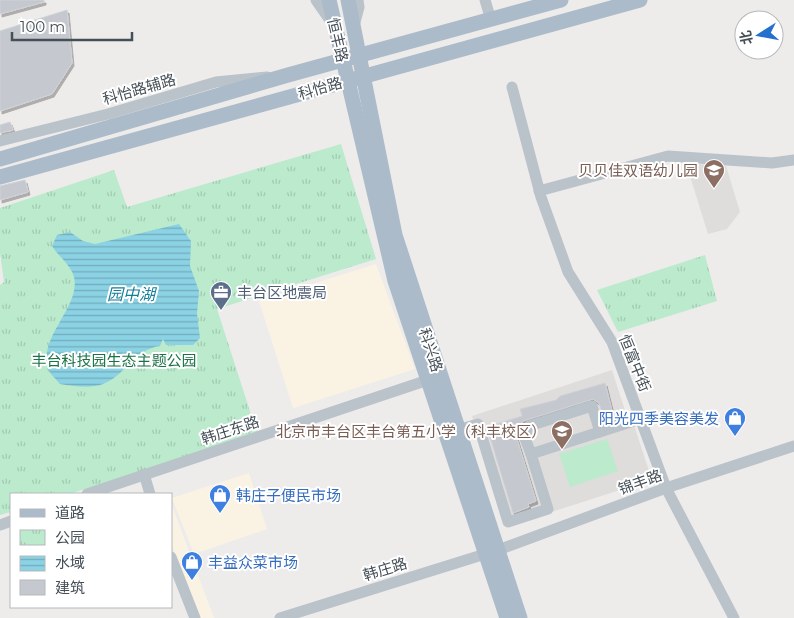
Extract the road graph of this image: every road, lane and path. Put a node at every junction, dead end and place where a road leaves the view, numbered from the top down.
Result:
1 (316, 0) edge
2 (329, 0) edge
3 (348, 0) edge
4 (358, 0) edge
5 (484, 0) edge
6 (561, 0) edge
7 (640, 0) edge
8 (491, 20) junction
9 (335, 27) junction
10 (353, 30) junction
11 (358, 57) junction
12 (343, 61) junction
13 (288, 75) junction
14 (355, 79) junction
15 (512, 87) dead end
16 (0, 141) edge
17 (0, 159) edge
18 (794, 160) edge
19 (0, 177) edge
20 (539, 191) junction
21 (434, 378) junction
22 (640, 419) junction
23 (457, 430) junction
24 (600, 432) junction
25 (794, 446) edge
26 (531, 454) junction
27 (144, 474) junction
28 (666, 488) junction
29 (90, 493) edge
30 (150, 493) edge
31 (491, 552) junction
32 (172, 560) edge
33 (195, 618) edge
34 (280, 618) edge
35 (507, 618) edge
36 (520, 618) edge
37 (734, 618) edge

1 - 9 street
2 - 9 main road, 恒丰路
3 - 10 main road, 恒丰路
4 - 10 street
5 - 8 street
6 - 8 main road, 科怡路
7 - 14 main road, 科怡路
8 - 11 main road, 科怡路
9 - 12 main road, 恒丰路
10 - 11 main road, 恒丰路
11 - 12 main road, 科怡路
11 - 14 main road, 恒丰路
12 - 13 main road, 科怡路
12 - 14 main road, 恒丰路
13 - 16 street, 科怡路辅路
13 - 17 main road, 科怡路
14 - 19 main road, 科怡路
14 - 21 main road, 科兴路
15 - 20 street, 恒富中街
18 - 20 street
20 - 22 street, 恒富中街
21 - 23 main road, 科兴路
21 - 27 street, 韩庄东路
21 - 31 main road, 科兴路
22 - 24 street
22 - 28 street, 恒富中街
23 - 26 street
23 - 31 main road, 科兴路
24 - 26 street
24 - 26 street
25 - 28 street, 锦丰路
27 - 29 street, 韩庄东路
27 - 30 street
28 - 31 street, 锦丰路
28 - 37 street, 恒富中街
31 - 34 street, 韩庄路
31 - 35 main road, 科兴路
31 - 36 main road, 科兴路
32 - 33 street

